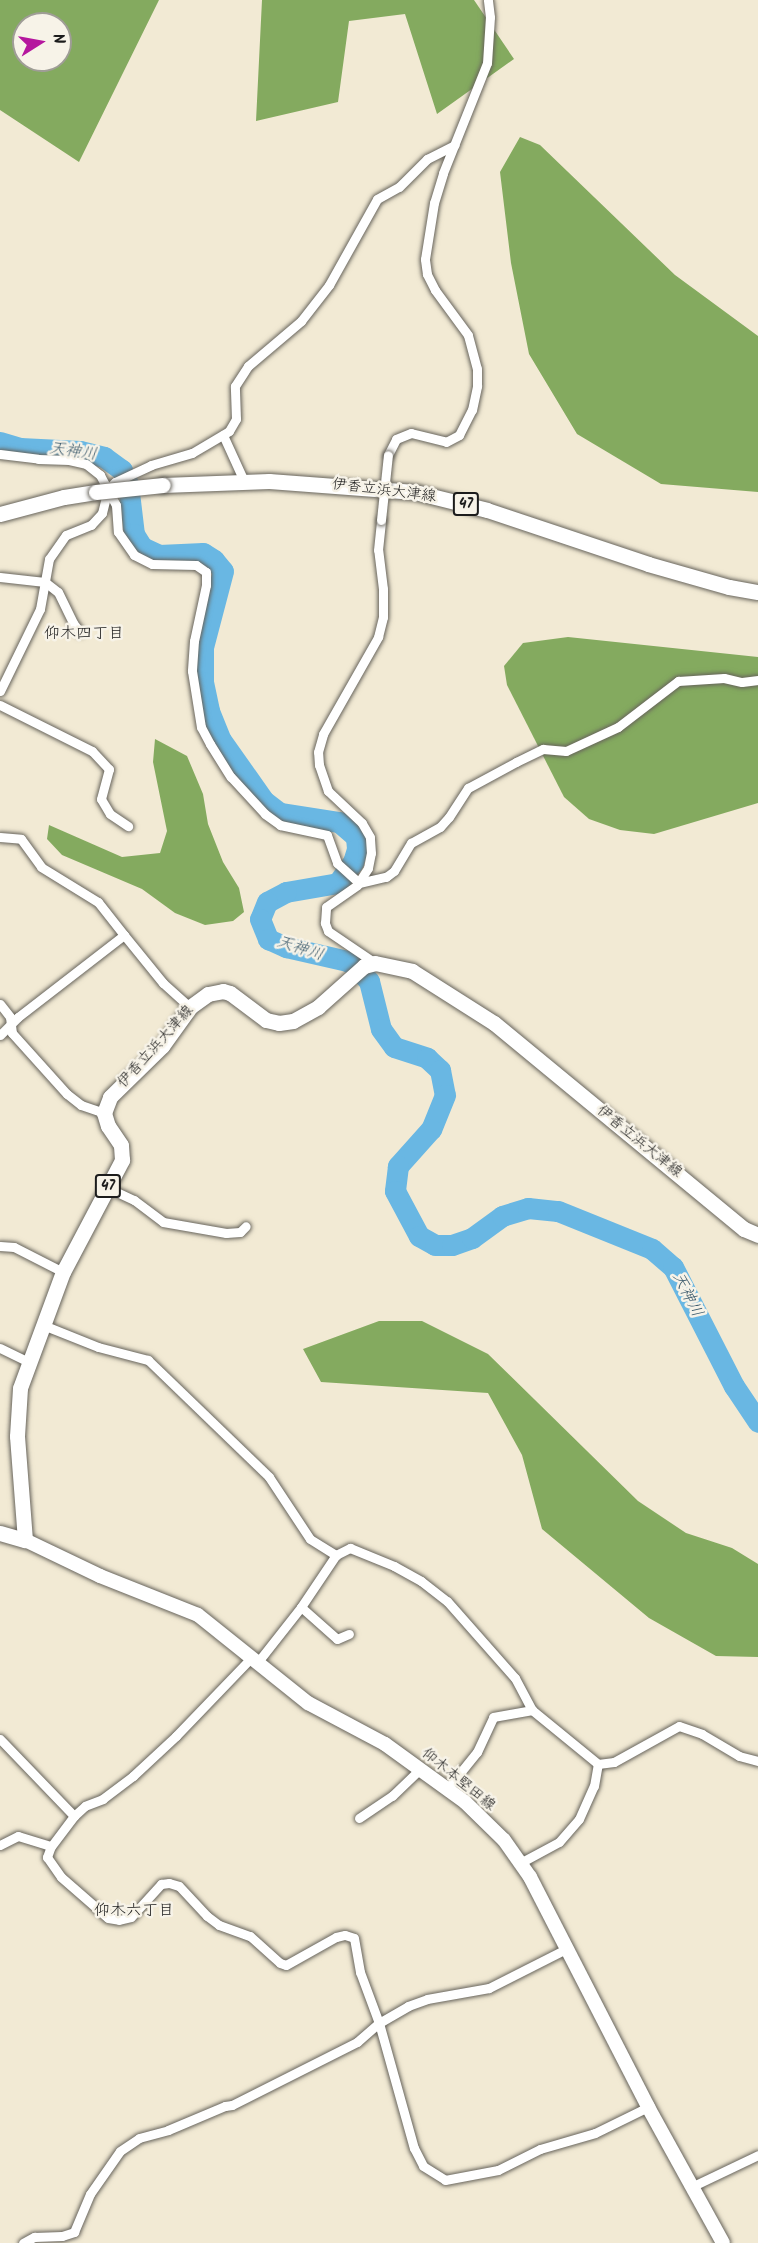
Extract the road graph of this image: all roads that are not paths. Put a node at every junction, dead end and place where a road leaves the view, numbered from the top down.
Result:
1 (488, 0) edge
2 (455, 145) junction
3 (224, 435) junction
4 (0, 454) edge
5 (244, 482) junction
6 (102, 491) junction
7 (0, 514) edge
8 (0, 577) edge
9 (45, 582) junction
10 (758, 592) edge
11 (80, 632) dead end
12 (758, 680) edge
13 (0, 691) edge
14 (0, 705) edge
15 (128, 826) dead end
16 (0, 837) edge
17 (355, 881) junction
18 (124, 935) junction
19 (370, 964) junction
20 (0, 1004) edge
21 (190, 1007) junction
22 (10, 1025) junction
23 (0, 1035) edge
24 (104, 1113) junction
25 (108, 1188) junction
26 (246, 1226) dead end
27 (758, 1235) edge
28 (0, 1246) edge
29 (63, 1272) junction
30 (43, 1325) junction
31 (0, 1348) edge
32 (29, 1362) junction
33 (0, 1533) edge
34 (25, 1540) junction
35 (336, 1555) junction
36 (301, 1606) junction
37 (349, 1634) dead end
38 (254, 1661) junction
39 (532, 1710) junction
40 (0, 1739) edge
41 (758, 1761) edge
42 (598, 1764) junction
43 (420, 1769) junction
44 (447, 1789) junction
45 (74, 1816) junction
46 (359, 1818) dead end
47 (0, 1845) edge
48 (51, 1846) junction
49 (520, 1863) junction
50 (568, 1948) junction
51 (379, 2022) junction
52 (648, 2107) junction
53 (758, 2155) edge
54 (691, 2187) junction
55 (23, 2243) edge
56 (723, 2243) edge

1 - 2 street
2 - 3 street
2 - 17 street, bridge
3 - 5 street
3 - 6 street
4 - 6 street
5 - 6 main road, 伊香立浜大津線 / 47, bridge
5 - 10 main road, 伊香立浜大津線 / 47
6 - 7 main road, 伊香立浜大津線 / 47
6 - 9 street
6 - 17 street
8 - 9 street
9 - 11 street
9 - 13 street
12 - 17 street
14 - 15 street
16 - 18 street
17 - 19 street
18 - 21 street
18 - 22 street
19 - 21 main road, 伊香立浜大津線
19 - 27 main road, 伊香立浜大津線
20 - 22 street
21 - 24 main road, 伊香立浜大津線
22 - 23 street
22 - 24 street
24 - 25 main road, 47
25 - 26 street
25 - 29 main road, 47
28 - 29 street
29 - 30 main road, 47
30 - 32 main road, 47
30 - 35 street
31 - 32 street
32 - 34 main road, 47
33 - 34 main road
34 - 38 main road, 仰木本堅田線
35 - 36 street
35 - 39 street
36 - 37 street
36 - 38 street
38 - 43 main road, 仰木本堅田線
38 - 45 street
39 - 42 street
39 - 44 street
40 - 45 street
41 - 42 street
42 - 49 street
43 - 44 main road, 仰木本堅田線
43 - 46 street
44 - 49 main road, 仰木本堅田線
45 - 48 street
47 - 48 street
48 - 51 street
49 - 50 main road, 仰木本堅田線
50 - 51 street
50 - 52 main road, 仰木本堅田線
51 - 52 street
51 - 55 street
52 - 54 main road, 仰木本堅田線
53 - 54 street
54 - 56 main road, 仰木本堅田線

